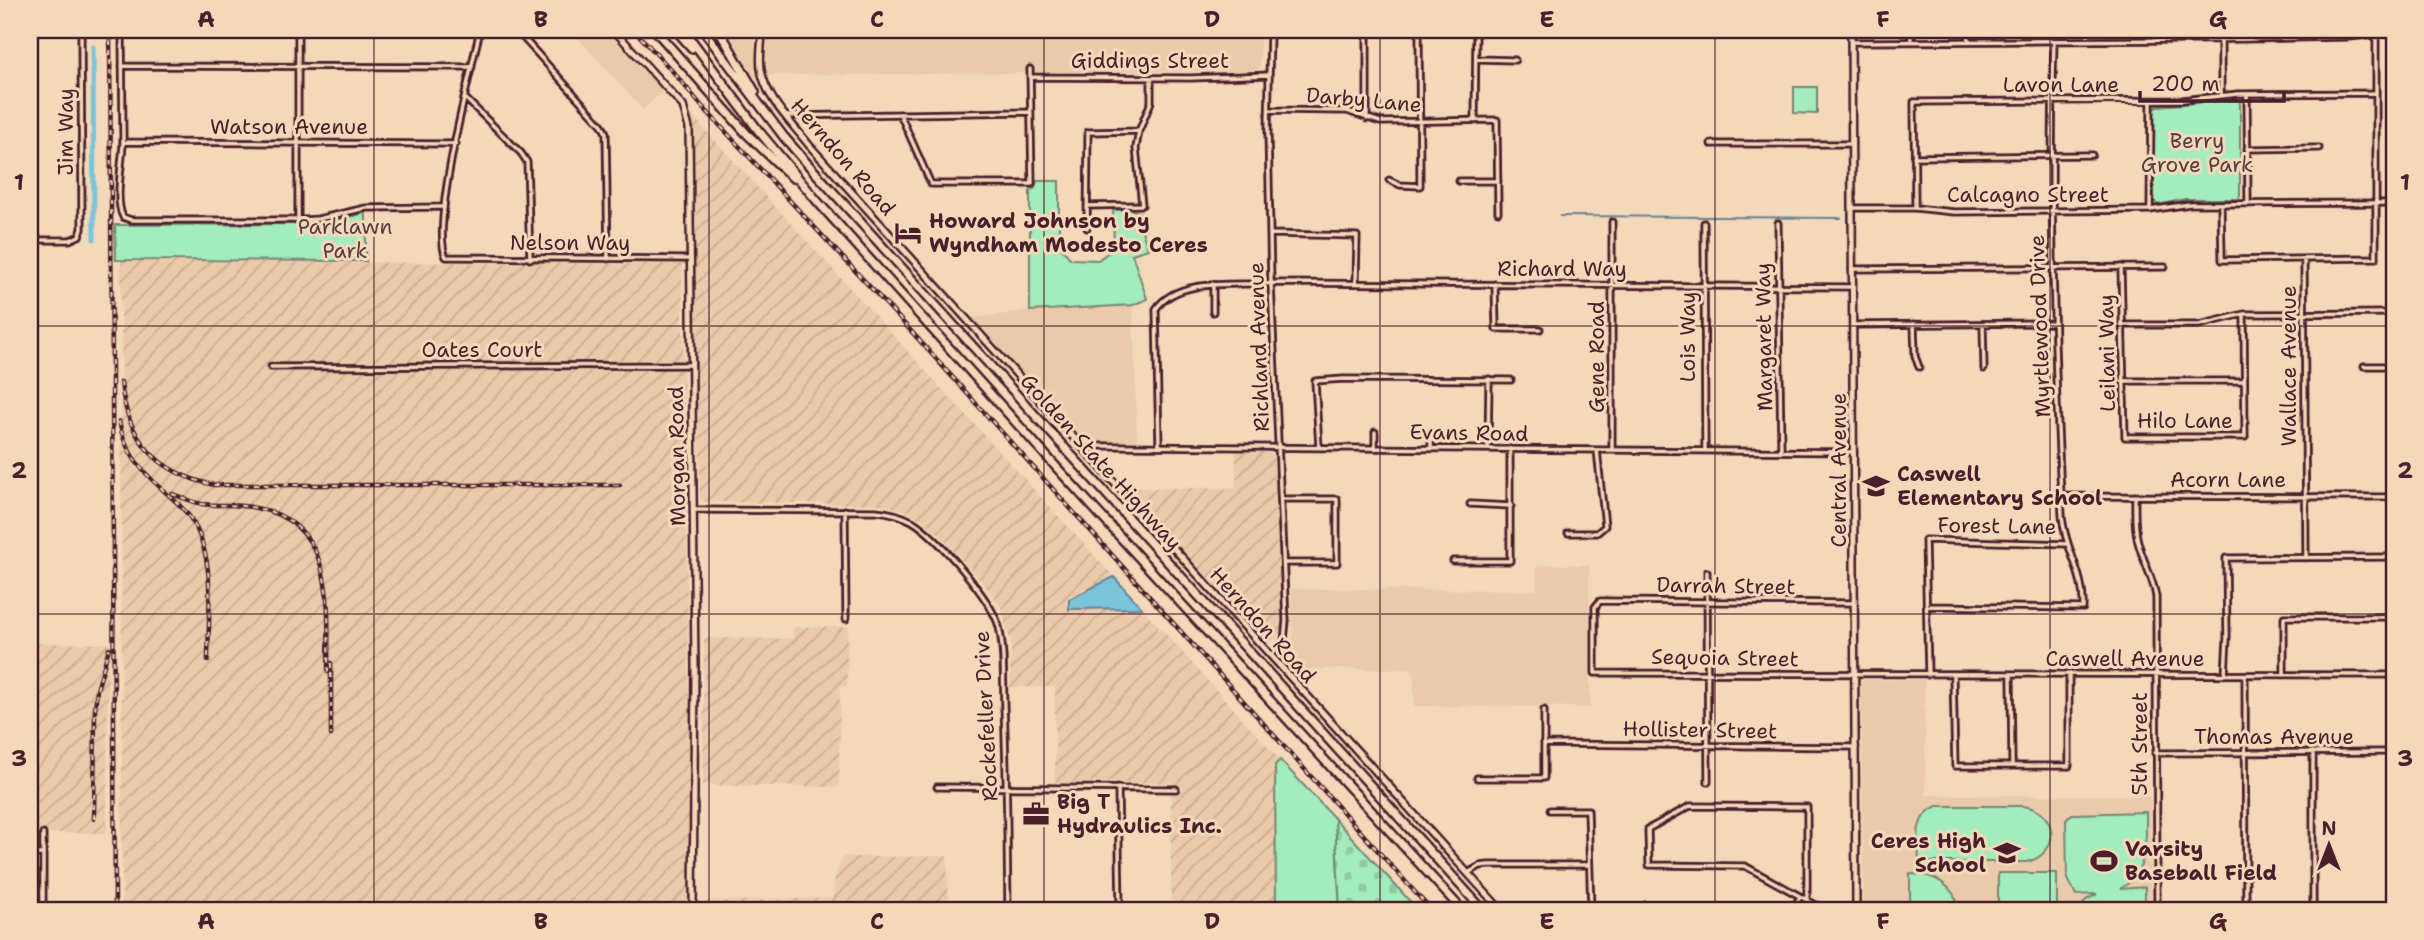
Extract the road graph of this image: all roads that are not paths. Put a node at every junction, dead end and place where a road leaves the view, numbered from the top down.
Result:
1 (81, 30) edge
2 (122, 30) edge
3 (298, 30) edge
4 (480, 30) edge
5 (516, 30) edge
6 (614, 30) edge
7 (655, 30) edge
8 (676, 30) edge
9 (684, 30) edge
10 (704, 30) edge
11 (719, 30) edge
12 (762, 30) edge
13 (1270, 30) edge
14 (1367, 30) edge
15 (1419, 30) edge
16 (1476, 30) edge
17 (1851, 30) edge
18 (1911, 30) edge
19 (1968, 30) edge
20 (2166, 30) edge
21 (2221, 30) edge
22 (2376, 32) edge
23 (2394, 32) edge
24 (2221, 38) junction
25 (2166, 40) junction
26 (1911, 41) junction
27 (1969, 41) junction
28 (2054, 41) junction
29 (1851, 42) junction
30 (1476, 59) junction
31 (1515, 60) dead end
32 (122, 66) junction
33 (298, 66) junction
34 (472, 67) junction
35 (1030, 69) dead end
36 (1270, 75) junction
37 (1030, 77) junction
38 (1151, 78) junction
39 (722, 82) junction
40 (2376, 93) junction
41 (2247, 94) junction
42 (2221, 96) junction
43 (466, 98) junction
44 (2052, 101) junction
45 (2151, 101) junction
46 (1270, 110) junction
47 (765, 111) junction
48 (1030, 112) junction
49 (900, 114) junction
50 (785, 116) junction
51 (1367, 119) junction
52 (1420, 121) junction
53 (1475, 121) junction
54 (1139, 131) junction
55 (123, 142) junction
56 (298, 143) junction
57 (456, 144) junction
58 (1711, 144) dead end
59 (1852, 145) junction
60 (2319, 148) dead end
61 (2247, 149) junction
62 (2092, 155) dead end
63 (2052, 156) junction
64 (1914, 157) junction
65 (1389, 180) dead end
66 (1459, 181) dead end
67 (1498, 181) junction
68 (818, 202) junction
69 (2376, 202) junction
70 (2394, 202) edge
71 (2221, 204) junction
72 (2248, 204) junction
73 (1087, 206) junction
74 (442, 207) junction
75 (1853, 208) junction
76 (1915, 208) junction
77 (2150, 210) junction
78 (2053, 211) junction
79 (1498, 212) dead end
80 (299, 220) junction
81 (1612, 222) dead end
82 (1704, 223) dead end
83 (1778, 223) dead end
84 (1087, 228) dead end
85 (1271, 234) junction
86 (30, 240) edge
87 (530, 259) junction
88 (608, 259) junction
89 (690, 259) junction
90 (2304, 259) junction
91 (2121, 267) junction
92 (2165, 267) dead end
93 (2053, 268) junction
94 (1852, 269) junction
95 (1356, 283) junction
96 (1213, 284) junction
97 (1272, 284) junction
98 (1495, 284) junction
99 (1704, 285) junction
100 (1613, 286) junction
101 (1779, 286) junction
102 (1853, 287) junction
103 (1213, 312) dead end
104 (2394, 313) edge
105 (2244, 314) junction
106 (2304, 314) junction
107 (2054, 323) junction
108 (1914, 324) junction
109 (1983, 324) junction
110 (1853, 325) junction
111 (2122, 325) junction
112 (1540, 329) dead end
113 (692, 365) junction
114 (2364, 366) dead end
115 (2394, 366) edge
116 (271, 367) dead end
117 (1919, 367) dead end
118 (1984, 369) dead end
119 (1489, 379) junction
120 (1511, 380) dead end
121 (2122, 381) junction
122 (2244, 381) junction
123 (1375, 432) dead end
124 (1431, 433) dead end
125 (2124, 437) joint
126 (1159, 446) junction
127 (1279, 447) junction
128 (1319, 447) junction
129 (1374, 448) junction
130 (1431, 449) junction
131 (1488, 449) junction
132 (1510, 449) junction
133 (1597, 450) junction
134 (1612, 450) junction
135 (1705, 450) junction
136 (1781, 451) junction
137 (1085, 452) junction
138 (1854, 452) junction
139 (2062, 496) junction
140 (2135, 496) junction
141 (2306, 496) junction
142 (2394, 497) edge
143 (1281, 499) junction
144 (1470, 504) dead end
145 (1511, 506) junction
146 (694, 510) junction
147 (845, 510) junction
148 (1568, 534) dead end
149 (2068, 544) junction
150 (2394, 557) edge
151 (2306, 558) junction
152 (1453, 561) dead end
153 (1284, 563) junction
154 (1707, 572) dead end
155 (1707, 602) junction
156 (1855, 603) junction
157 (1927, 606) junction
158 (2394, 617) edge
159 (846, 619) dead end
160 (1270, 656) junction
161 (1595, 673) joint
162 (1707, 674) junction
163 (1855, 675) junction
164 (1928, 675) junction
165 (1954, 675) junction
166 (2011, 675) junction
167 (2069, 675) junction
168 (2155, 675) junction
169 (2225, 675) junction
170 (2245, 675) junction
171 (2284, 675) junction
172 (2394, 676) edge
173 (1544, 710) dead end
174 (1544, 744) junction
175 (1708, 746) junction
176 (1856, 747) junction
177 (2245, 752) junction
178 (2313, 752) junction
179 (2394, 752) edge
180 (2155, 753) junction
181 (2012, 766) junction
182 (1477, 778) dead end
183 (1708, 782) dead end
184 (937, 787) dead end
185 (1007, 788) junction
186 (1118, 788) junction
187 (1176, 789) dead end
188 (1550, 810) dead end
189 (43, 834) dead end
190 (30, 854) edge
191 (43, 854) junction
192 (1589, 865) junction
193 (1468, 873) junction
194 (1801, 897) junction
195 (1807, 900) junction
196 (1644, 905) dead end
197 (43, 910) edge
198 (693, 910) edge
199 (1008, 910) edge
200 (1120, 910) edge
201 (1462, 910) edge
202 (1483, 910) edge
203 (1502, 910) edge
204 (1554, 910) edge
205 (1591, 910) edge
206 (1664, 910) edge
207 (1793, 910) edge
208 (1825, 910) edge
209 (1856, 910) edge
210 (2157, 910) edge
211 (2246, 910) edge
212 (2313, 910) edge

1 - 86 street, Jim Way
2 - 32 street
3 - 33 street
4 - 34 street
5 - 88 street
6 - 89 street, Morgan Road
7 - 68 highway
8 - 39 highway
9 - 39 highway, Golden State Highway
10 - 47 highway, Golden State Highway
11 - 47 highway
12 - 50 street, Herndon Road
13 - 36 street, Richland Avenue
14 - 51 street
15 - 52 street
16 - 30 street
17 - 29 street, Central Avenue
18 - 26 street
19 - 27 street
20 - 25 street
21 - 24 street
22 - 23 street
22 - 24 street
22 - 40 street
24 - 25 street
24 - 42 street
25 - 28 street
26 - 27 street
26 - 29 street
27 - 28 street
28 - 44 street, Myrtlewood Drive
29 - 59 street, Central Avenue
30 - 31 street
30 - 53 street
32 - 33 street
32 - 55 street
33 - 34 street
33 - 56 street
34 - 43 street
35 - 37 street
36 - 38 street, Giddings Street
36 - 46 street, Richland Avenue
37 - 38 street, Giddings Street
37 - 48 street
38 - 54 street
39 - 68 highway, Golden State Highway
40 - 41 street, Lavon Lane
40 - 69 street
41 - 42 street, Lavon Lane
41 - 61 street
42 - 45 street, Lavon Lane
43 - 57 street
43 - 87 street
44 - 45 street, Lavon Lane
44 - 63 street, Myrtlewood Drive
44 - 64 street, Lavon Lane
45 - 77 street
46 - 51 street, Darby Lane
46 - 85 street, Richland Avenue
47 - 202 highway, Golden State Highway
48 - 49 street
48 - 49 street
49 - 50 street
50 - 137 street, Herndon Road
51 - 52 street, Darby Lane
52 - 53 street, Darby Lane
52 - 65 street
53 - 67 street, Darby Lane
54 - 73 street
54 - 73 street
55 - 56 street, Watson Avenue
55 - 80 street
56 - 57 street, Watson Avenue
56 - 80 street
57 - 74 street
58 - 59 street
59 - 75 street, Central Avenue
60 - 61 street
61 - 72 street
62 - 63 street
63 - 64 street
63 - 78 street, Myrtlewood Drive
64 - 76 street
66 - 67 street
67 - 79 street
68 - 201 highway, Golden State Highway
69 - 70 street
69 - 72 street
69 - 90 street
71 - 72 street, Calcagno Street
71 - 77 street, Calcagno Street
71 - 90 street
73 - 84 street
74 - 80 street
74 - 87 street, Nelson Way
75 - 76 street, Calcagno Street
75 - 94 street, Central Avenue
76 - 78 street, Calcagno Street
77 - 78 street, Calcagno Street
78 - 93 street, Myrtlewood Drive
81 - 100 street, Gene Road
82 - 99 street, Lois Way
83 - 101 street, Margaret Way
85 - 95 street
85 - 97 street, Richland Avenue
87 - 88 street, Nelson Way
88 - 89 street, Nelson Way
89 - 113 street, Morgan Road
90 - 106 street, Wallace Avenue
91 - 92 street
91 - 93 street
91 - 111 street, Leilani Way
93 - 94 street
93 - 107 street, Myrtlewood Drive
94 - 102 street, Central Avenue
95 - 97 street, Richard Way
95 - 98 street, Richard Way
96 - 97 street, Richard Way
96 - 103 street
96 - 126 street, Richard Way
97 - 127 street, Richland Avenue
98 - 100 street, Richard Way
98 - 112 street
99 - 100 street, Richard Way
99 - 101 street, Richard Way
99 - 135 street, Lois Way
100 - 134 street, Gene Road
101 - 102 street, Richard Way
101 - 136 street, Margaret Way
102 - 110 street, Central Avenue
104 - 106 street
105 - 106 street
105 - 111 street
105 - 122 street
106 - 141 street, Wallace Avenue
107 - 109 street
107 - 139 street, Myrtlewood Drive
108 - 109 street
108 - 110 street
108 - 117 street
109 - 118 street
110 - 138 street, Central Avenue
111 - 121 street, Leilani Way
113 - 116 street, Oates Court
113 - 146 street, Morgan Road
114 - 115 street
119 - 120 street
119 - 128 street
119 - 131 street
121 - 122 street
121 - 125 street, Leilani Way
122 - 125 street, Hilo Lane
123 - 129 street
124 - 130 street
126 - 127 street, Evans Road
126 - 137 street, Evans Road
127 - 128 street, Evans Road
127 - 143 street, Richland Avenue
128 - 129 street, Evans Road
129 - 130 street, Evans Road
130 - 131 street, Evans Road
131 - 132 street, Evans Road
132 - 133 street, Evans Road
132 - 145 street
133 - 134 street, Evans Road
133 - 148 street
134 - 135 street, Evans Road
135 - 136 street, Evans Road
136 - 138 street, Evans Road
137 - 160 street, Herndon Road
138 - 156 street, Central Avenue
139 - 140 street, Acorn Lane
139 - 149 street, Myrtlewood Drive
140 - 141 street, Acorn Lane
140 - 168 street, 5th Street
141 - 142 street, Acorn Lane
141 - 151 street, Wallace Avenue
143 - 153 street, Richland Avenue
143 - 153 street
144 - 145 street
145 - 152 street
146 - 147 street, Rockefeller Drive
146 - 198 street, Morgan Road
147 - 159 street
147 - 185 street, Rockefeller Drive
149 - 157 street, Forest Lane
149 - 157 street, Myrtlewood Drive
150 - 151 street
151 - 169 street
153 - 160 street, Richland Avenue
154 - 155 street
155 - 156 street, Darrah Street
155 - 161 street, Darrah Street
155 - 162 street
156 - 163 street, Central Avenue
157 - 164 street
158 - 171 street
160 - 193 street, Herndon Road
161 - 162 street, Sequoia Street
162 - 163 street, Sequoia Street
162 - 175 street
163 - 164 street, Caswell Avenue
163 - 176 street, Central Avenue
164 - 165 street, Caswell Avenue
165 - 166 street, Caswell Avenue
165 - 181 street
166 - 167 street, Caswell Avenue
166 - 181 street
167 - 168 street, Caswell Avenue
167 - 181 street
168 - 169 street, Caswell Avenue
168 - 180 street, 5th Street
169 - 170 street, Caswell Avenue
170 - 171 street, Caswell Avenue
170 - 177 street
171 - 172 street, Caswell Avenue
173 - 174 street
174 - 175 street, Hollister Street
174 - 182 street
175 - 176 street, Hollister Street
175 - 183 street
176 - 209 street, Central Avenue
177 - 178 street, Thomas Avenue
177 - 180 street, Thomas Avenue
177 - 211 street
178 - 179 street, Thomas Avenue
178 - 212 street
180 - 210 street, 5th Street
184 - 185 street
185 - 186 street
185 - 199 street, Rockefeller Drive
186 - 187 street
186 - 200 street
188 - 192 street
189 - 191 street
190 - 191 street
191 - 197 street
192 - 193 street
192 - 205 street
193 - 203 street, Herndon Road
194 - 195 street
194 - 195 street
194 - 207 street
195 - 208 street
196 - 206 street
204 - 205 street

